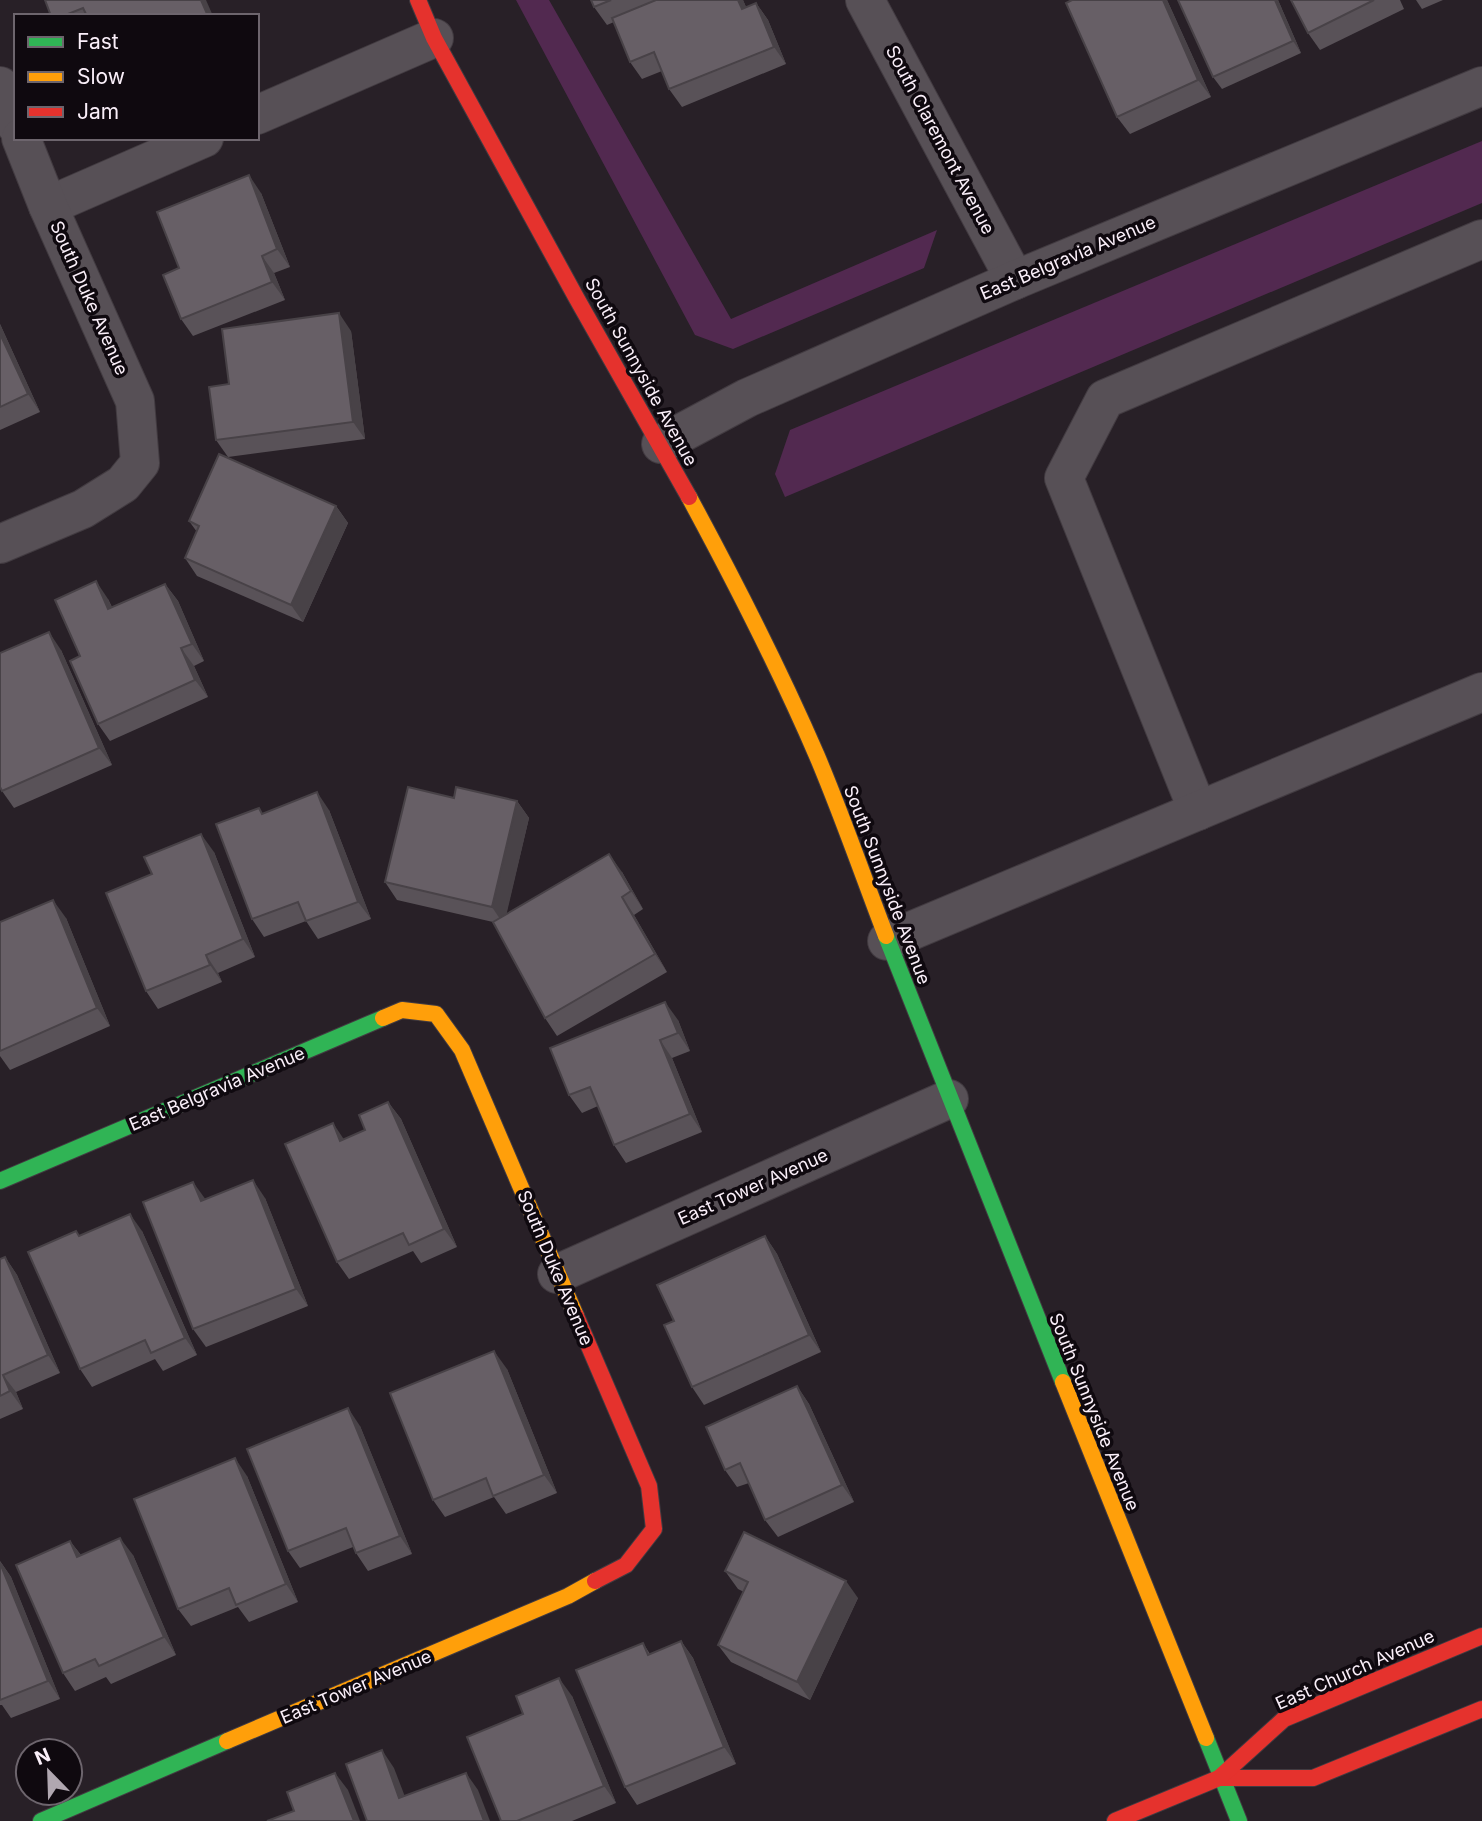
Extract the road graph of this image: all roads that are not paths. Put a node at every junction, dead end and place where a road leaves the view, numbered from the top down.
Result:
1 (418, 0) edge
2 (865, 0) edge
3 (434, 38) junction
4 (0, 86) edge
5 (1482, 86) edge
6 (259, 114) edge
7 (14, 120) edge
8 (22, 140) edge
9 (199, 140) edge
10 (48, 206) junction
11 (1482, 239) edge
12 (1015, 280) junction
13 (661, 444) junction
14 (0, 544) edge
15 (1482, 692) edge
16 (1198, 811) junction
17 (887, 940) junction
18 (436, 1014) joint
19 (949, 1099) junction
20 (0, 1181) edge
21 (557, 1274) junction
22 (654, 1529) joint
23 (1482, 1636) edge
24 (1482, 1709) edge
25 (1220, 1778) junction
26 (41, 1821) edge
27 (1115, 1821) edge
28 (1239, 1821) edge

1 - 3 street, South Sunnyside Avenue
2 - 12 street, South Claremont Avenue
3 - 6 street
3 - 13 street, South Sunnyside Avenue
4 - 7 street
5 - 12 street, East Belgravia Avenue
8 - 10 street, South Duke Avenue
9 - 10 street
10 - 14 street, South Duke Avenue
11 - 16 street
12 - 13 street, East Belgravia Avenue
13 - 17 street, South Sunnyside Avenue
15 - 16 street
16 - 17 street
17 - 19 street, South Sunnyside Avenue
18 - 20 street, East Belgravia Avenue
18 - 21 street, South Duke Avenue
19 - 21 street, East Tower Avenue
19 - 25 street, South Sunnyside Avenue
21 - 22 street, South Duke Avenue
22 - 26 street, East Tower Avenue
23 - 25 street, East Church Avenue
24 - 25 street, East Church Avenue
25 - 27 street, East Church Avenue
25 - 28 street, South Sunnyside Avenue

